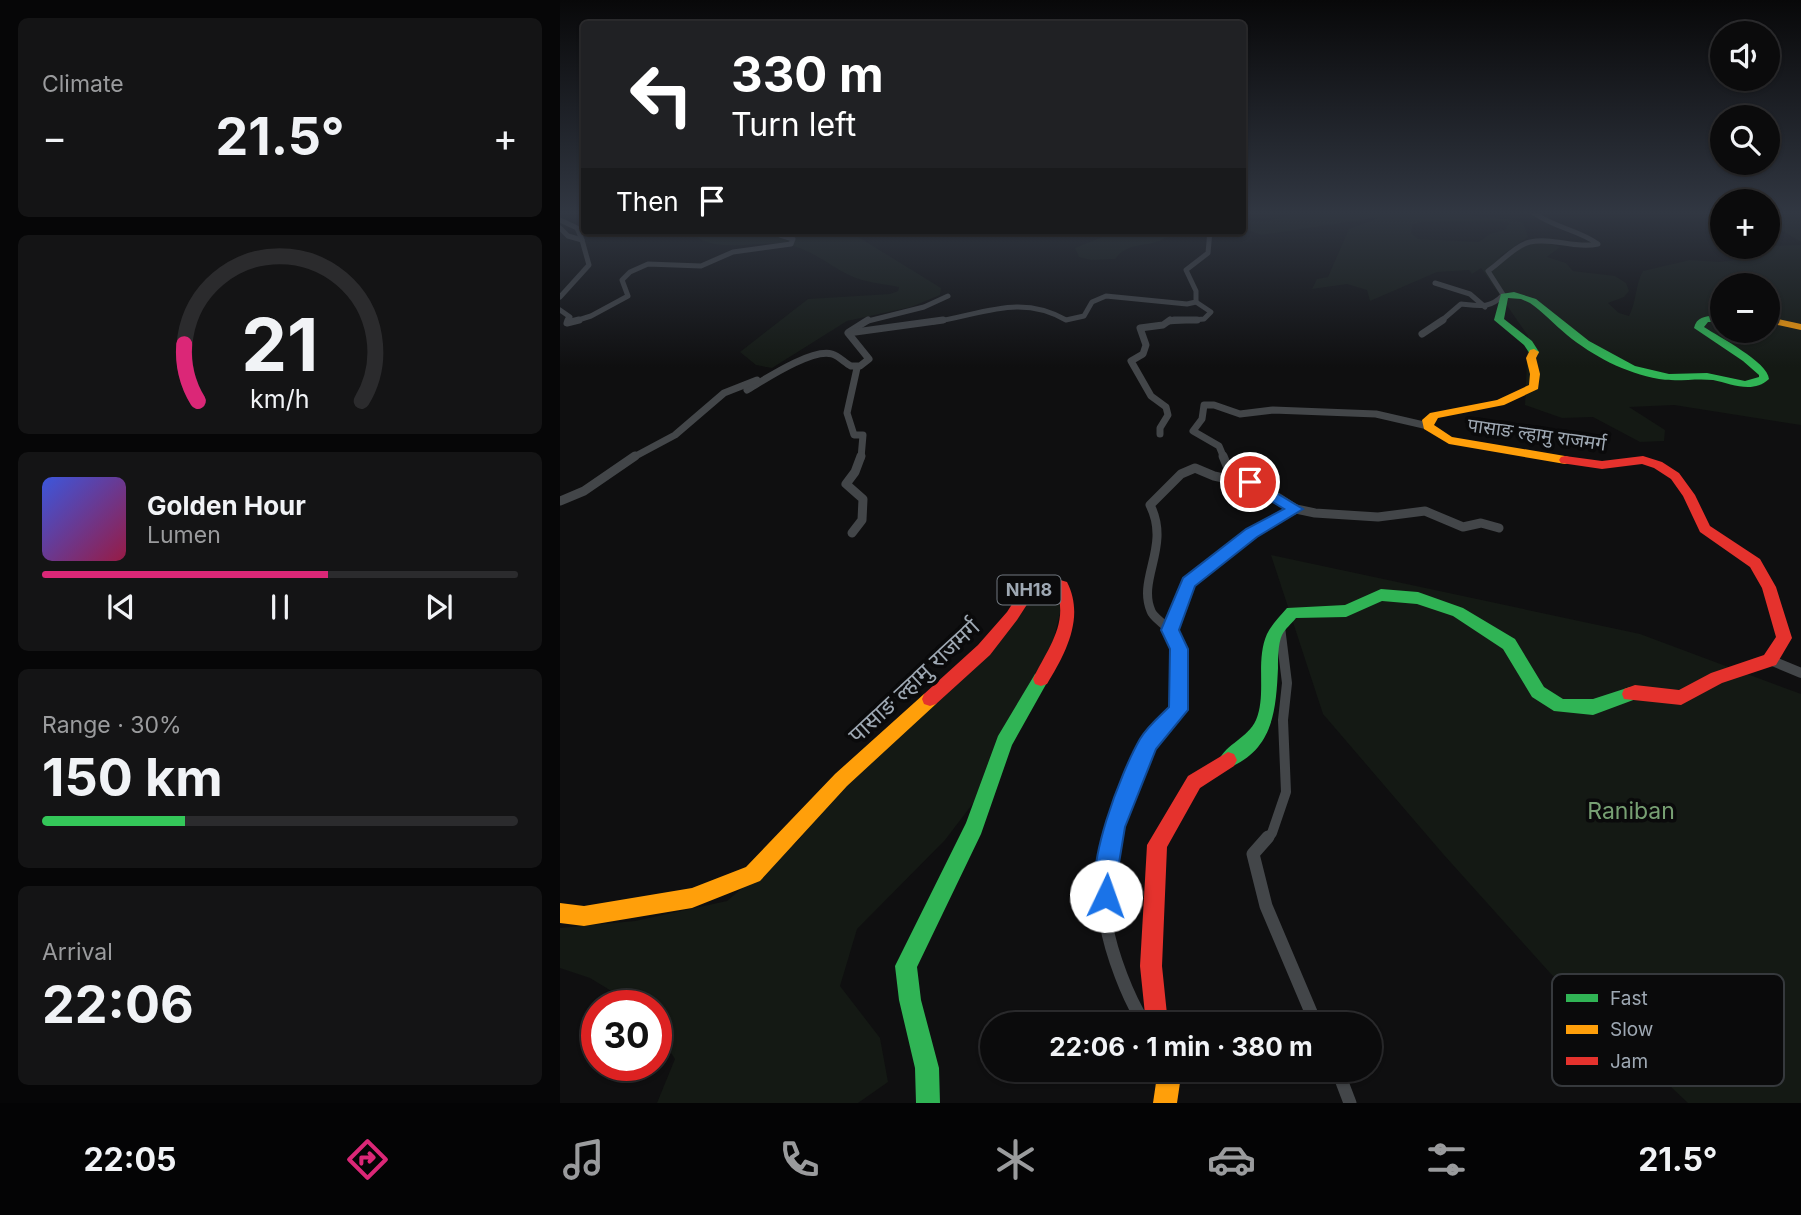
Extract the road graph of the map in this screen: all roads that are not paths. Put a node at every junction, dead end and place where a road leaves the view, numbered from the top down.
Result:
1 (589, 264) edge
2 (649, 264) edge
3 (1193, 264) edge
4 (1497, 264) edge
5 (1435, 283) dead end
6 (1504, 295) junction
7 (948, 296) dead end
8 (560, 297) edge
9 (1196, 302) junction
10 (1485, 307) junction
11 (560, 310) edge
12 (1710, 319) edge
13 (1780, 323) edge
14 (1801, 327) edge
15 (848, 333) junction
16 (1422, 334) dead end
17 (1710, 336) edge
18 (1721, 343) edge
19 (857, 368) junction
20 (775, 374) junction
21 (747, 390) dead end
22 (1428, 426) junction
23 (1160, 434) dead end
24 (1229, 482) junction
25 (560, 501) edge
26 (1296, 509) junction
27 (1499, 528) dead end
28 (852, 533) dead end
29 (1280, 627) junction
30 (1170, 630) junction
31 (1770, 660) junction
32 (1801, 673) edge
33 (560, 913) edge
34 (1137, 1012) edge
35 (1156, 1012) edge
36 (1311, 1012) edge
37 (1168, 1082) edge
38 (1342, 1082) edge
39 (928, 1103) edge
40 (1164, 1103) edge
41 (1350, 1103) edge

1 - 8 street
2 - 11 street
3 - 9 street
4 - 6 street
5 - 10 street
6 - 10 street
6 - 18 main road
6 - 22 main road, पासाङ ल्हामु राजमर्ग
7 - 15 street
9 - 15 street
9 - 23 street
10 - 16 street
12 - 17 main road
13 - 14 main road
15 - 19 street
19 - 20 street
19 - 28 street
20 - 21 street
20 - 25 street
22 - 24 street
22 - 31 main road, पासाङ ल्हामु राजमर्ग
24 - 26 street
24 - 30 street
26 - 27 street
26 - 30 street
29 - 31 main road
29 - 35 main road
29 - 36 street
30 - 34 street
31 - 32 street
33 - 39 main road, पासाङ ल्हामु राजमर्ग / NH18
37 - 40 main road
38 - 41 street

